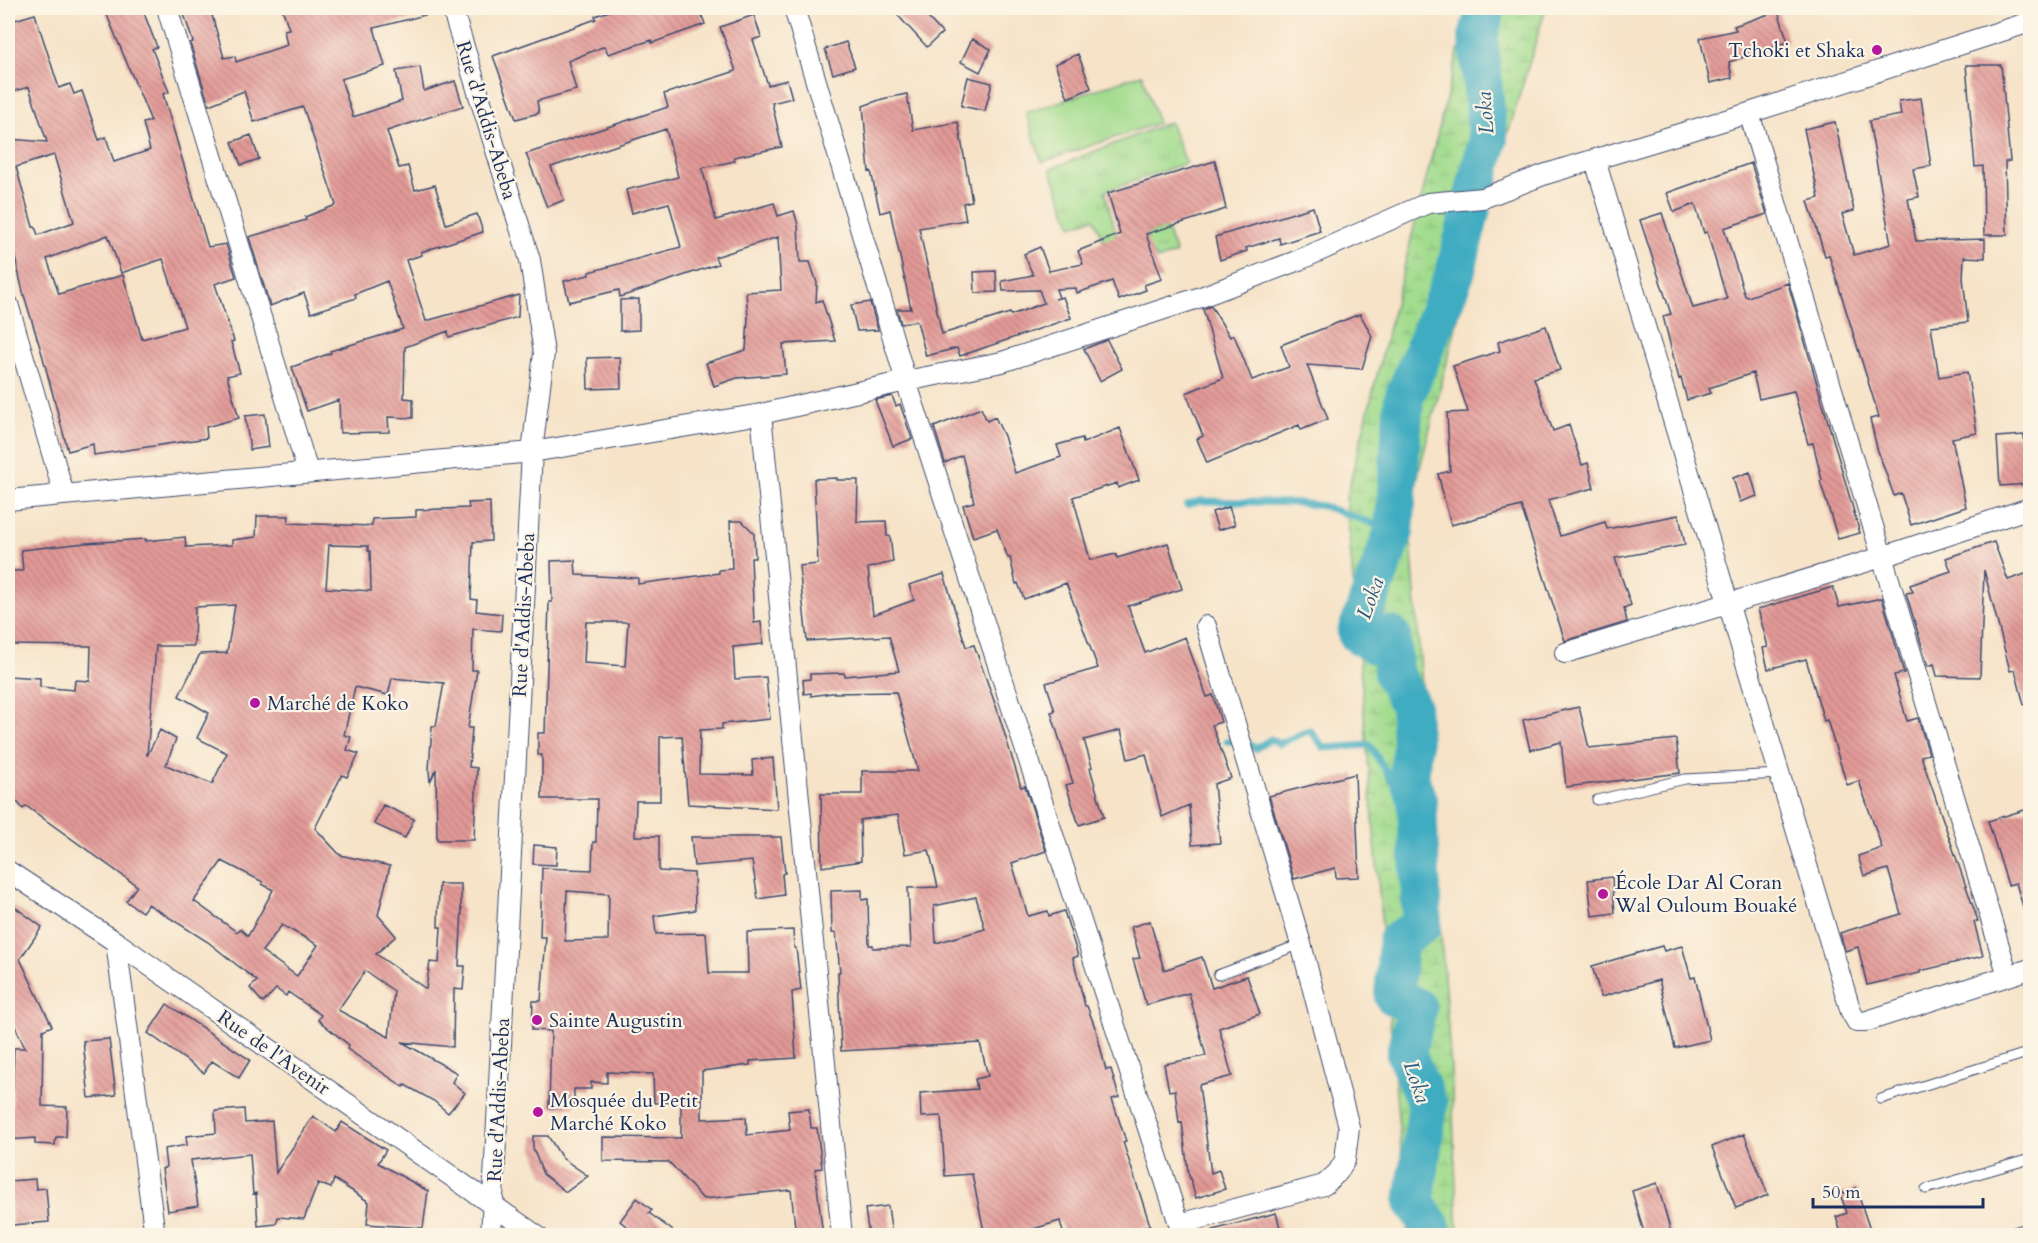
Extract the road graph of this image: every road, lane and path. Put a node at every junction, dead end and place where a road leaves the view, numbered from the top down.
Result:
1 (167, 8) edge
2 (452, 8) edge
3 (794, 8) edge
4 (2031, 22) edge
5 (1749, 113) junction
6 (1595, 160) junction
7 (8, 304) edge
8 (906, 381) junction
9 (761, 414) junction
10 (532, 452) junction
11 (308, 472) junction
12 (64, 494) junction
13 (8, 500) edge
14 (2031, 508) edge
15 (1882, 557) junction
16 (1729, 603) junction
17 (1206, 627) dead end
18 (1565, 653) dead end
19 (1779, 774) junction
20 (1597, 800) dead end
21 (8, 871) edge
22 (116, 942) junction
23 (1301, 944) junction
24 (2031, 969) edge
25 (1218, 975) dead end
26 (2008, 976) junction
27 (2031, 1052) edge
28 (1881, 1099) dead end
29 (2031, 1159) edge
30 (1926, 1189) dead end
31 (492, 1204) junction
32 (1181, 1230) edge
33 (2022, 1231) edge
34 (155, 1236) edge
35 (491, 1236) edge
36 (537, 1236) edge
37 (842, 1236) edge
38 (2001, 1236) edge

1 - 11 street
2 - 10 street, Rue d'Addis-Abeba
3 - 8 street
4 - 5 street
5 - 6 street
5 - 15 street
6 - 8 street
6 - 16 street
7 - 12 street
8 - 9 street
8 - 32 street
9 - 10 street
9 - 37 street
10 - 11 street
10 - 31 street, Rue d'Addis-Abeba
11 - 12 street
12 - 13 street
14 - 15 street
15 - 16 street
15 - 26 street
16 - 18 street
16 - 19 street
17 - 23 street
19 - 20 lane
19 - 26 street
21 - 22 street, Rue de l'Avenir
22 - 31 street, Rue de l'Avenir
22 - 34 street
23 - 25 lane
23 - 32 street
24 - 26 street
27 - 28 lane
29 - 30 lane
31 - 35 street, Rue d'Addis-Abeba
31 - 36 street, Rue de l'Avenir
33 - 38 lane

